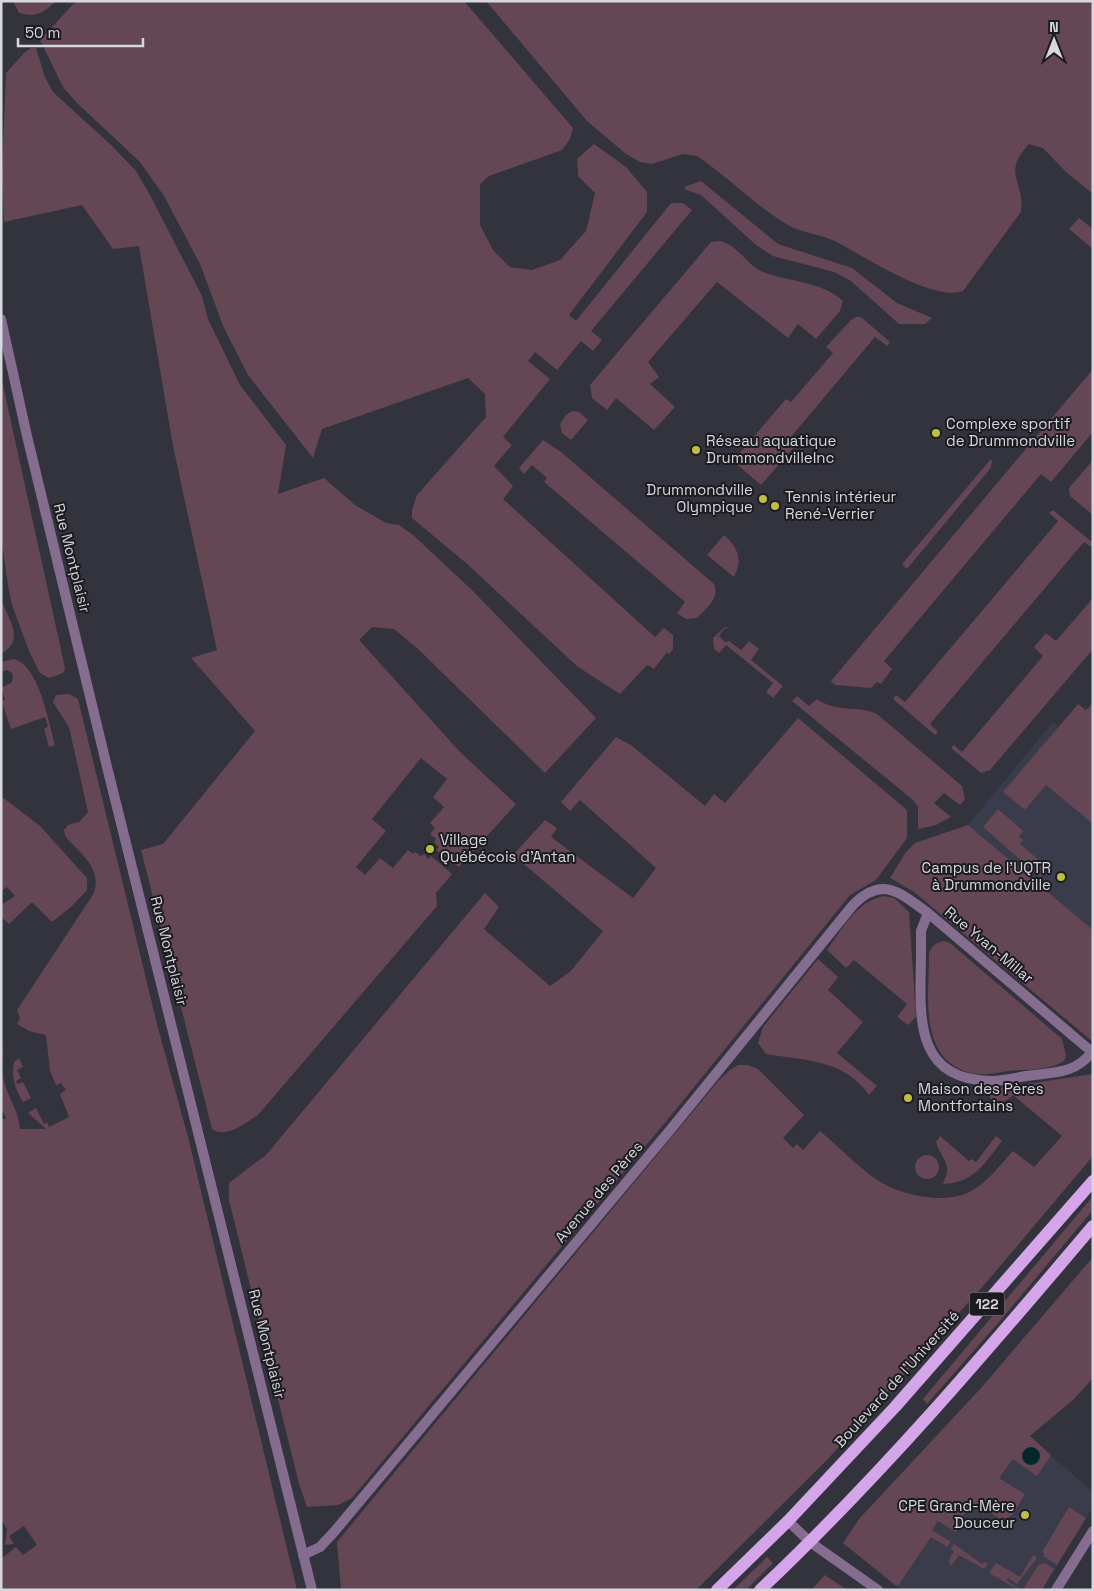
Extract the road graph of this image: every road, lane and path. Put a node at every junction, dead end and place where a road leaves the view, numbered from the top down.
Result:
1 (1, 319) edge
2 (928, 913) junction
3 (1093, 1182) edge
4 (1093, 1226) edge
5 (788, 1522) junction
6 (1093, 1531) edge
7 (810, 1542) junction
8 (303, 1555) junction
9 (312, 1590) edge
10 (717, 1590) edge
11 (760, 1590) edge
12 (878, 1590) edge
13 (1056, 1590) edge

1 - 8 street, Rue Montplaisir
2 - 2 street, Rue Yvan-Millar
2 - 8 street, Avenue des Pères
3 - 5 main road, Boulevard de l'Université / 122
4 - 7 main road
5 - 7 street
5 - 10 main road, Boulevard de l'Université / 122
6 - 13 street
7 - 11 main road
7 - 12 street
8 - 9 street, Rue Montplaisir

